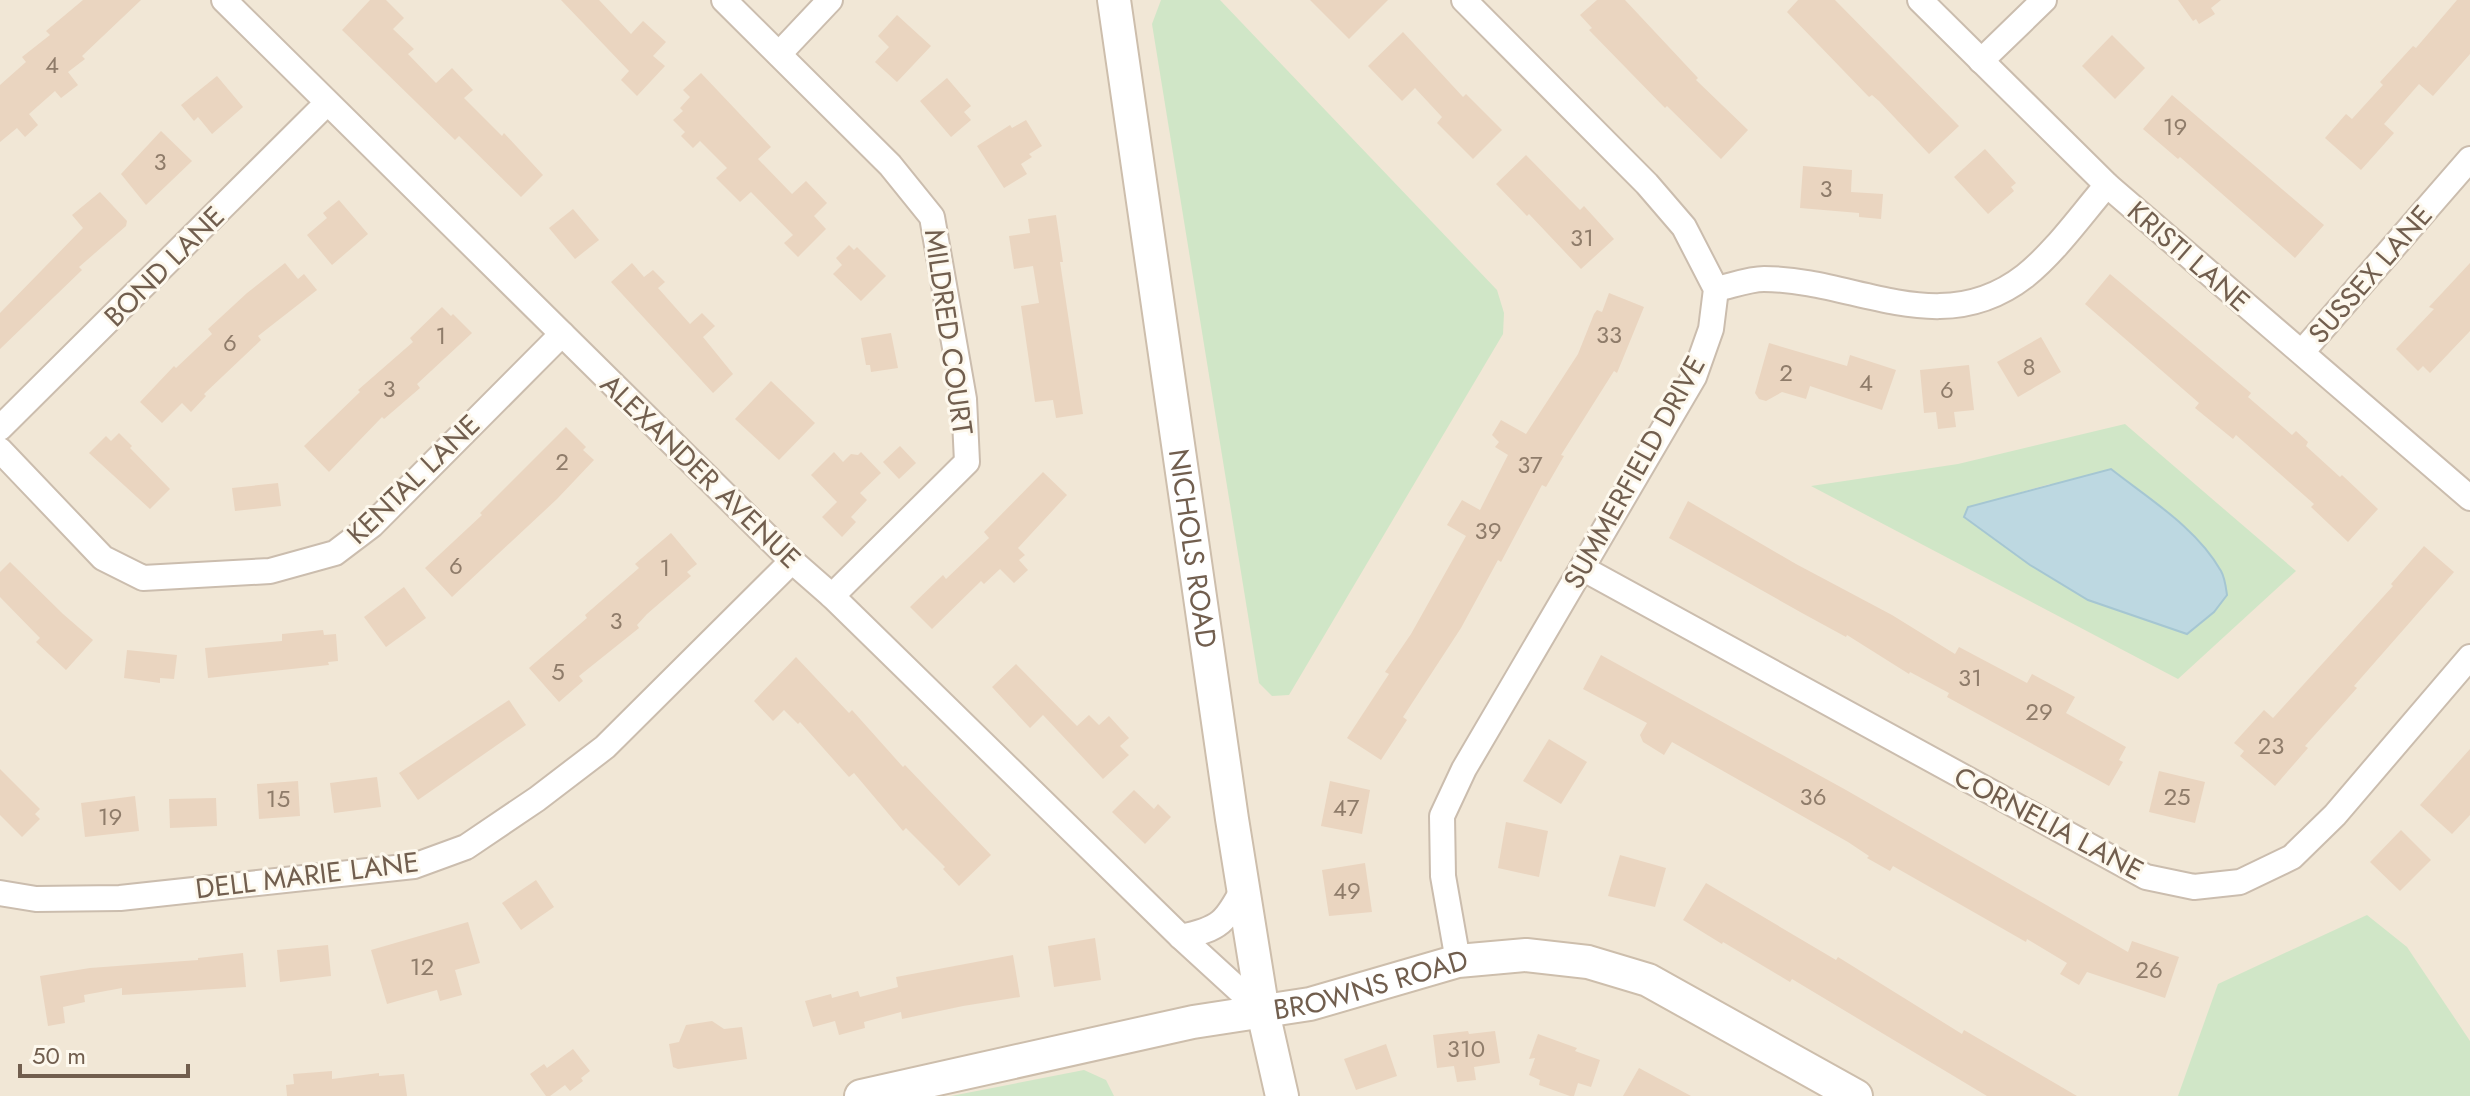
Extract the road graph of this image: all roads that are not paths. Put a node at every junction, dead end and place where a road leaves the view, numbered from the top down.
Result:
1 (224, 0) edge
2 (724, 0) edge
3 (830, 0) edge
4 (1114, 0) edge
5 (1464, 0) edge
6 (1920, 0) edge
7 (2044, 0) edge
8 (779, 54) junction
9 (1981, 61) junction
10 (326, 104) junction
11 (2470, 159) edge
12 (2107, 185) junction
13 (1716, 289) junction
14 (562, 334) junction
15 (2302, 352) junction
16 (0, 428) edge
17 (0, 450) edge
18 (2470, 498) edge
19 (792, 561) junction
20 (1582, 568) junction
21 (832, 596) junction
22 (2470, 657) edge
23 (1244, 887) junction
24 (0, 893) edge
25 (1181, 937) junction
26 (1458, 961) junction
27 (1263, 1012) junction
28 (861, 1096) edge
29 (1282, 1096) edge
30 (1856, 1096) edge

1 - 10 street, ALEXANDER AVENUE
2 - 8 street, MILDRED COURT
3 - 8 street
4 - 23 street, NICHOLS ROAD
5 - 13 street
6 - 9 street, KRISTI LANE
7 - 9 street
8 - 21 street, MILDRED COURT
9 - 12 street, KRISTI LANE
10 - 14 street, ALEXANDER AVENUE
10 - 16 street, BOND LANE
11 - 15 street, SUSSEX LANE
12 - 13 street
12 - 15 street, KRISTI LANE
13 - 20 street, SUMMERFIELD DRIVE
14 - 17 street, KENTAL LANE
14 - 19 street, ALEXANDER AVENUE
15 - 18 street, KRISTI LANE
19 - 21 street, ALEXANDER AVENUE
19 - 24 street, DELL MARIE LANE
20 - 22 street, CORNELIA LANE
20 - 26 street, SUMMERFIELD DRIVE
21 - 25 street, ALEXANDER AVENUE
23 - 25 street
23 - 27 street, NICHOLS ROAD
25 - 27 street, ALEXANDER AVENUE
26 - 27 street, BROWNS ROAD
26 - 30 street, BROWNS ROAD
27 - 28 street, BROWNS ROAD
27 - 29 street, NICHOLS ROAD

